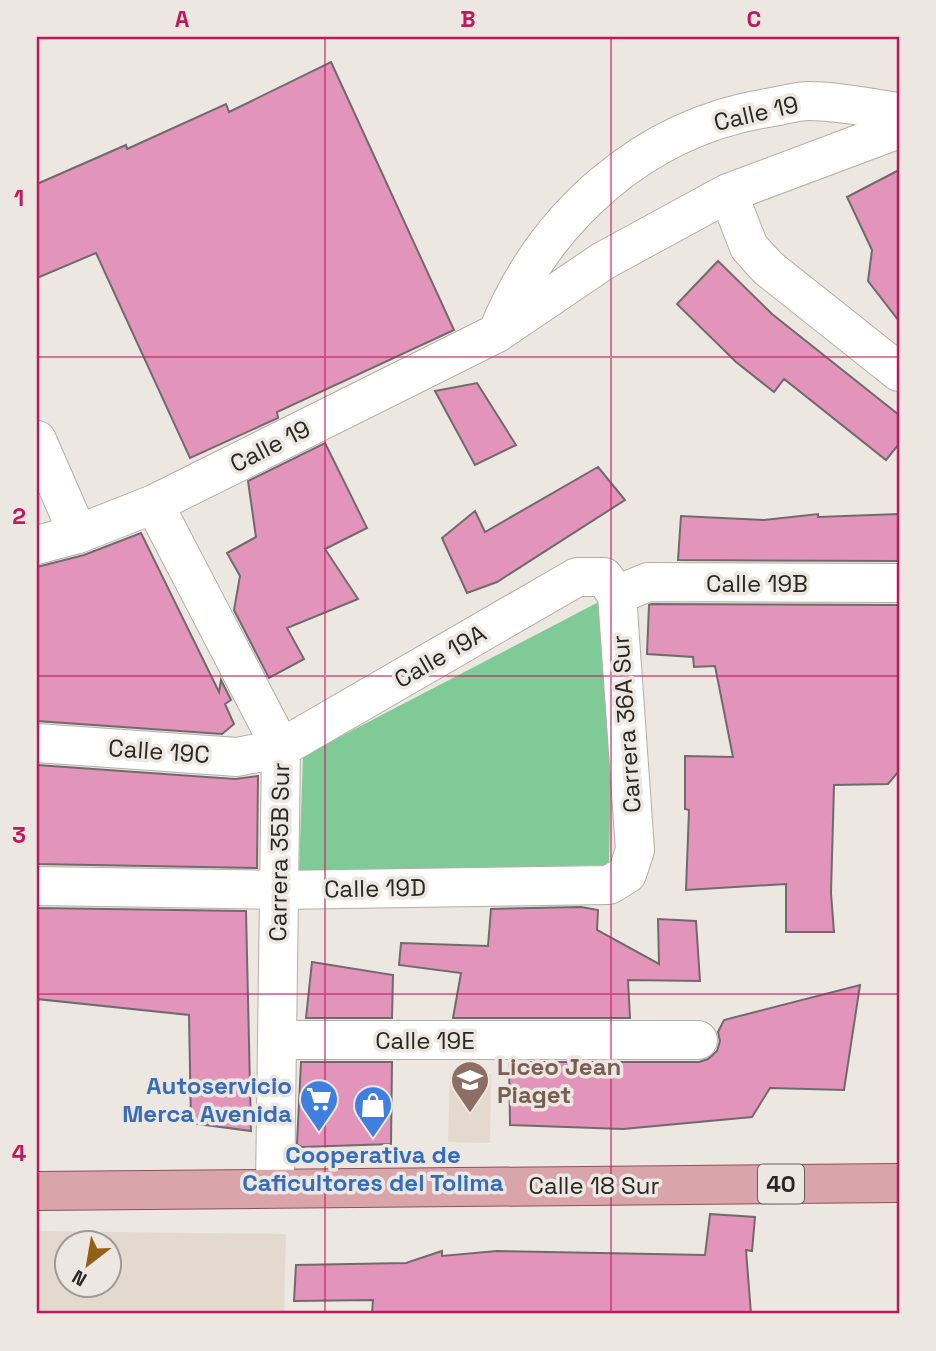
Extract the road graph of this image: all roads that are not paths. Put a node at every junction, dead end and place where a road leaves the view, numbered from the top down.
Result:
1 (899, 112) edge
2 (899, 129) edge
3 (728, 193) junction
4 (497, 333) junction
5 (899, 372) edge
6 (37, 440) edge
7 (154, 505) junction
8 (78, 534) junction
9 (37, 545) edge
10 (899, 583) edge
11 (610, 586) junction
12 (37, 743) edge
13 (281, 748) junction
14 (627, 874) joint
15 (37, 886) edge
16 (279, 890) junction
17 (277, 1040) junction
18 (698, 1040) dead end
19 (899, 1183) edge
20 (275, 1188) junction
21 (37, 1191) edge

1 - 4 street, Calle 19
2 - 3 street, Calle 19
3 - 4 street, Calle 19
3 - 5 street
4 - 7 street, Calle 19
6 - 8 street
7 - 8 street, Calle 19
7 - 13 street, Carrera 35B Sur
8 - 9 street, Calle 19
10 - 11 street, Calle 19B
11 - 13 street, Calle 19A
11 - 14 street, Carrera 36A Sur
12 - 13 street, Calle 19C
13 - 16 street, Carrera 35B Sur
14 - 16 street, Calle 19D
15 - 16 street, Calle 19D
16 - 17 street, Carrera 35B Sur
17 - 18 street, Calle 19E
17 - 20 street, Carrera 35B Sur
19 - 20 main road, Calle 18 Sur / 40
20 - 21 main road, Calle 18 Sur / 40

